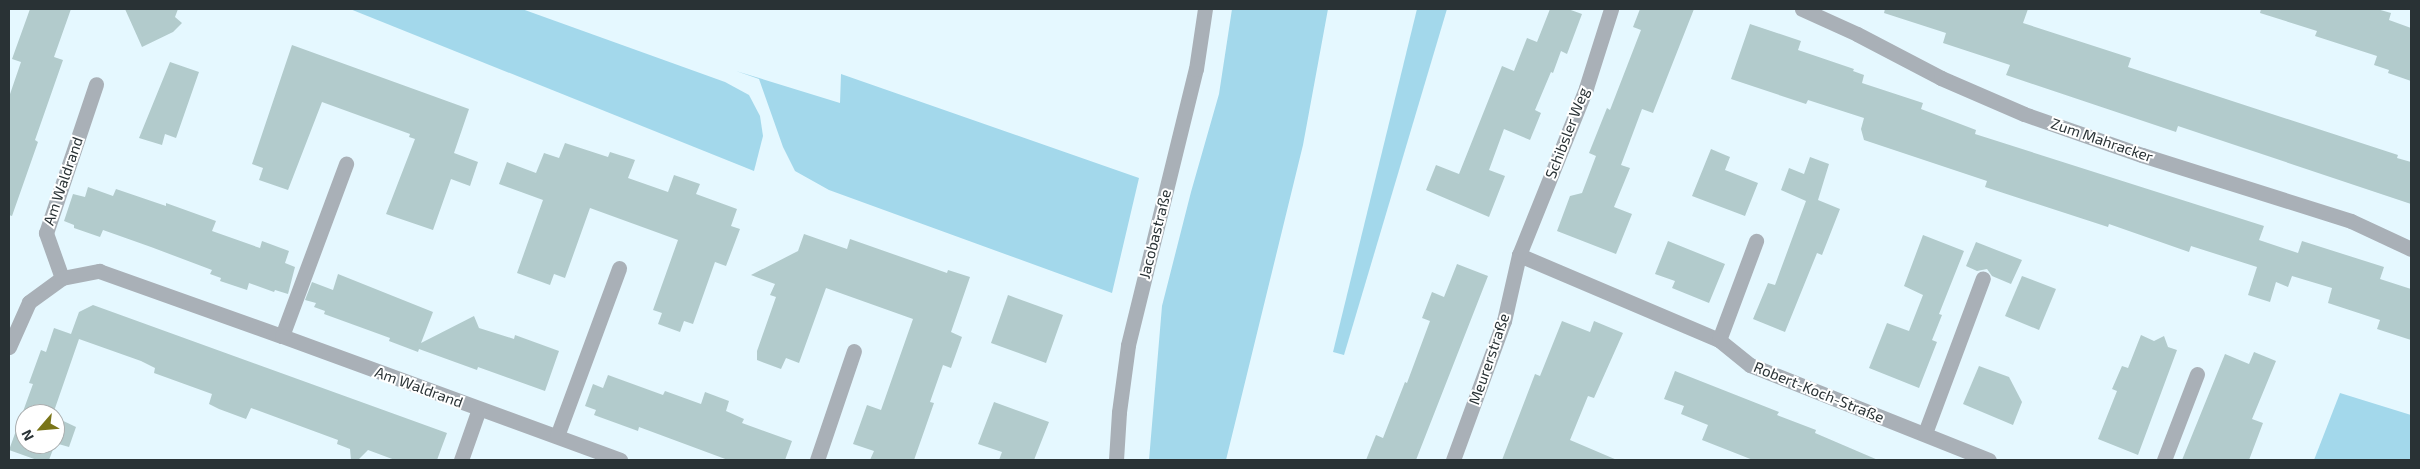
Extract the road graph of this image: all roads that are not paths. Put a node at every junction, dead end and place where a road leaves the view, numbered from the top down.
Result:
1 (1205, 9) edge
2 (1611, 9) edge
3 (1802, 9) edge
4 (96, 84) dead end
5 (346, 164) dead end
6 (1756, 240) dead end
7 (2411, 249) edge
8 (1519, 255) junction
9 (619, 268) dead end
10 (62, 278) junction
11 (1983, 278) dead end
12 (282, 336) junction
13 (1719, 340) junction
14 (9, 347) edge
15 (854, 351) dead end
16 (2197, 374) dead end
17 (480, 408) junction
18 (1925, 433) junction
19 (557, 436) junction
20 (461, 460) edge
21 (620, 460) edge
22 (817, 460) edge
23 (1116, 460) edge
24 (1453, 460) edge
25 (1989, 460) edge
26 (2164, 460) edge

1 - 23 street, Jacobastraße
2 - 8 street, Schibsler Weg
3 - 7 street, Zum Mahracker
4 - 10 street, Am Waldrand
5 - 12 street
6 - 13 street
8 - 13 street, Robert-Koch-Straße
8 - 24 street, Meurerstraße
9 - 19 street
10 - 12 street, Am Waldrand
10 - 14 street, Am Waldrand
11 - 18 street
12 - 17 street, Am Waldrand
13 - 18 street, Robert-Koch-Straße
15 - 22 street
16 - 26 street
17 - 19 street, Am Waldrand
17 - 20 street
18 - 25 street, Robert-Koch-Straße
19 - 21 street, Am Waldrand

